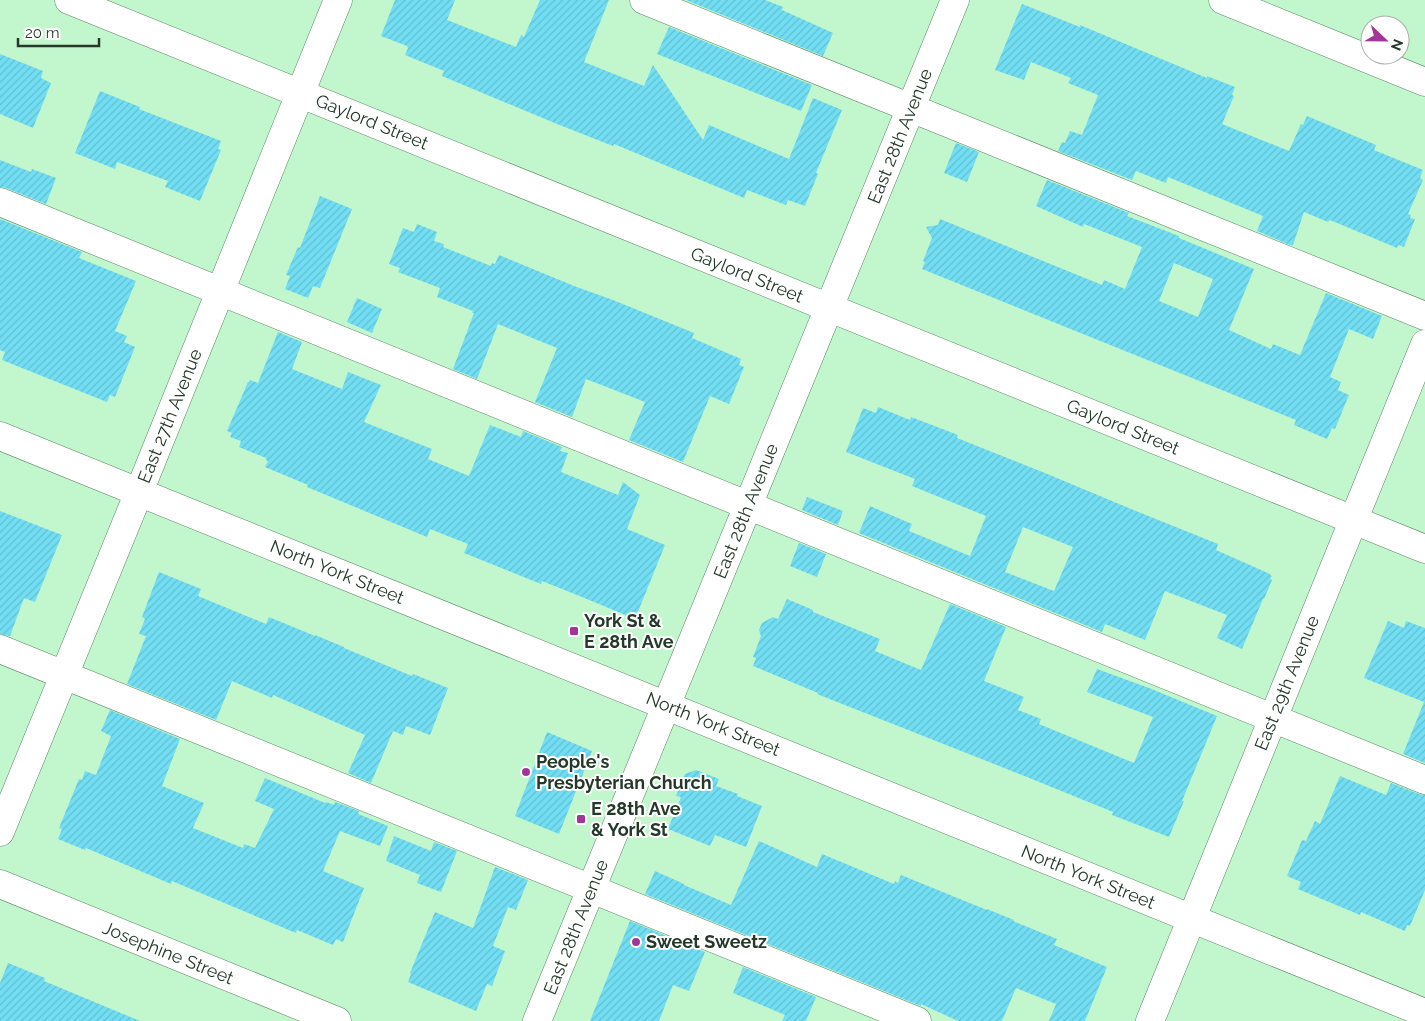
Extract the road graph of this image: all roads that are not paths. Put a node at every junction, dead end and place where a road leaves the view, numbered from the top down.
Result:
1 (69, 0) edge
2 (338, 0) edge
3 (644, 0) edge
4 (955, 0) edge
5 (1222, 0) edge
6 (1425, 82) edge
7 (300, 94) junction
8 (911, 108) junction
9 (0, 202) edge
10 (220, 292) junction
11 (829, 308) junction
12 (1425, 316) edge
13 (1425, 344) edge
14 (0, 436) edge
15 (139, 492) junction
16 (748, 506) junction
17 (1354, 520) junction
18 (1425, 550) edge
19 (0, 649) edge
20 (64, 675) junction
21 (667, 706) junction
22 (1273, 718) junction
23 (1425, 780) edge
24 (0, 832) edge
25 (0, 884) edge
26 (592, 889) junction
27 (1192, 919) junction
28 (1425, 1013) edge
29 (337, 1021) edge
30 (537, 1021) edge
31 (917, 1021) edge
32 (1150, 1021) edge

1 - 7 street, Gaylord Street
2 - 7 street, East 27th Avenue
3 - 8 street
4 - 8 street, East 28th Avenue
5 - 6 street
7 - 10 street, East 27th Avenue
7 - 11 street, Gaylord Street
8 - 11 street, East 28th Avenue
8 - 12 street
9 - 10 street
10 - 15 street, East 27th Avenue
10 - 16 street
11 - 16 street, East 28th Avenue
11 - 17 street, Gaylord Street
13 - 17 street, East 29th Avenue
14 - 15 street, North York Street
15 - 20 street, East 27th Avenue
15 - 21 street, North York Street
16 - 21 street, East 28th Avenue
16 - 22 street
17 - 18 street, Gaylord Street
17 - 22 street, East 29th Avenue
19 - 20 street
20 - 24 street, East 27th Avenue
20 - 26 street
21 - 26 street, East 28th Avenue
21 - 27 street, North York Street
22 - 23 street
22 - 27 street, East 29th Avenue
25 - 29 street, Josephine Street
26 - 30 street, East 28th Avenue
26 - 31 street
27 - 28 street, North York Street
27 - 32 street, East 29th Avenue

